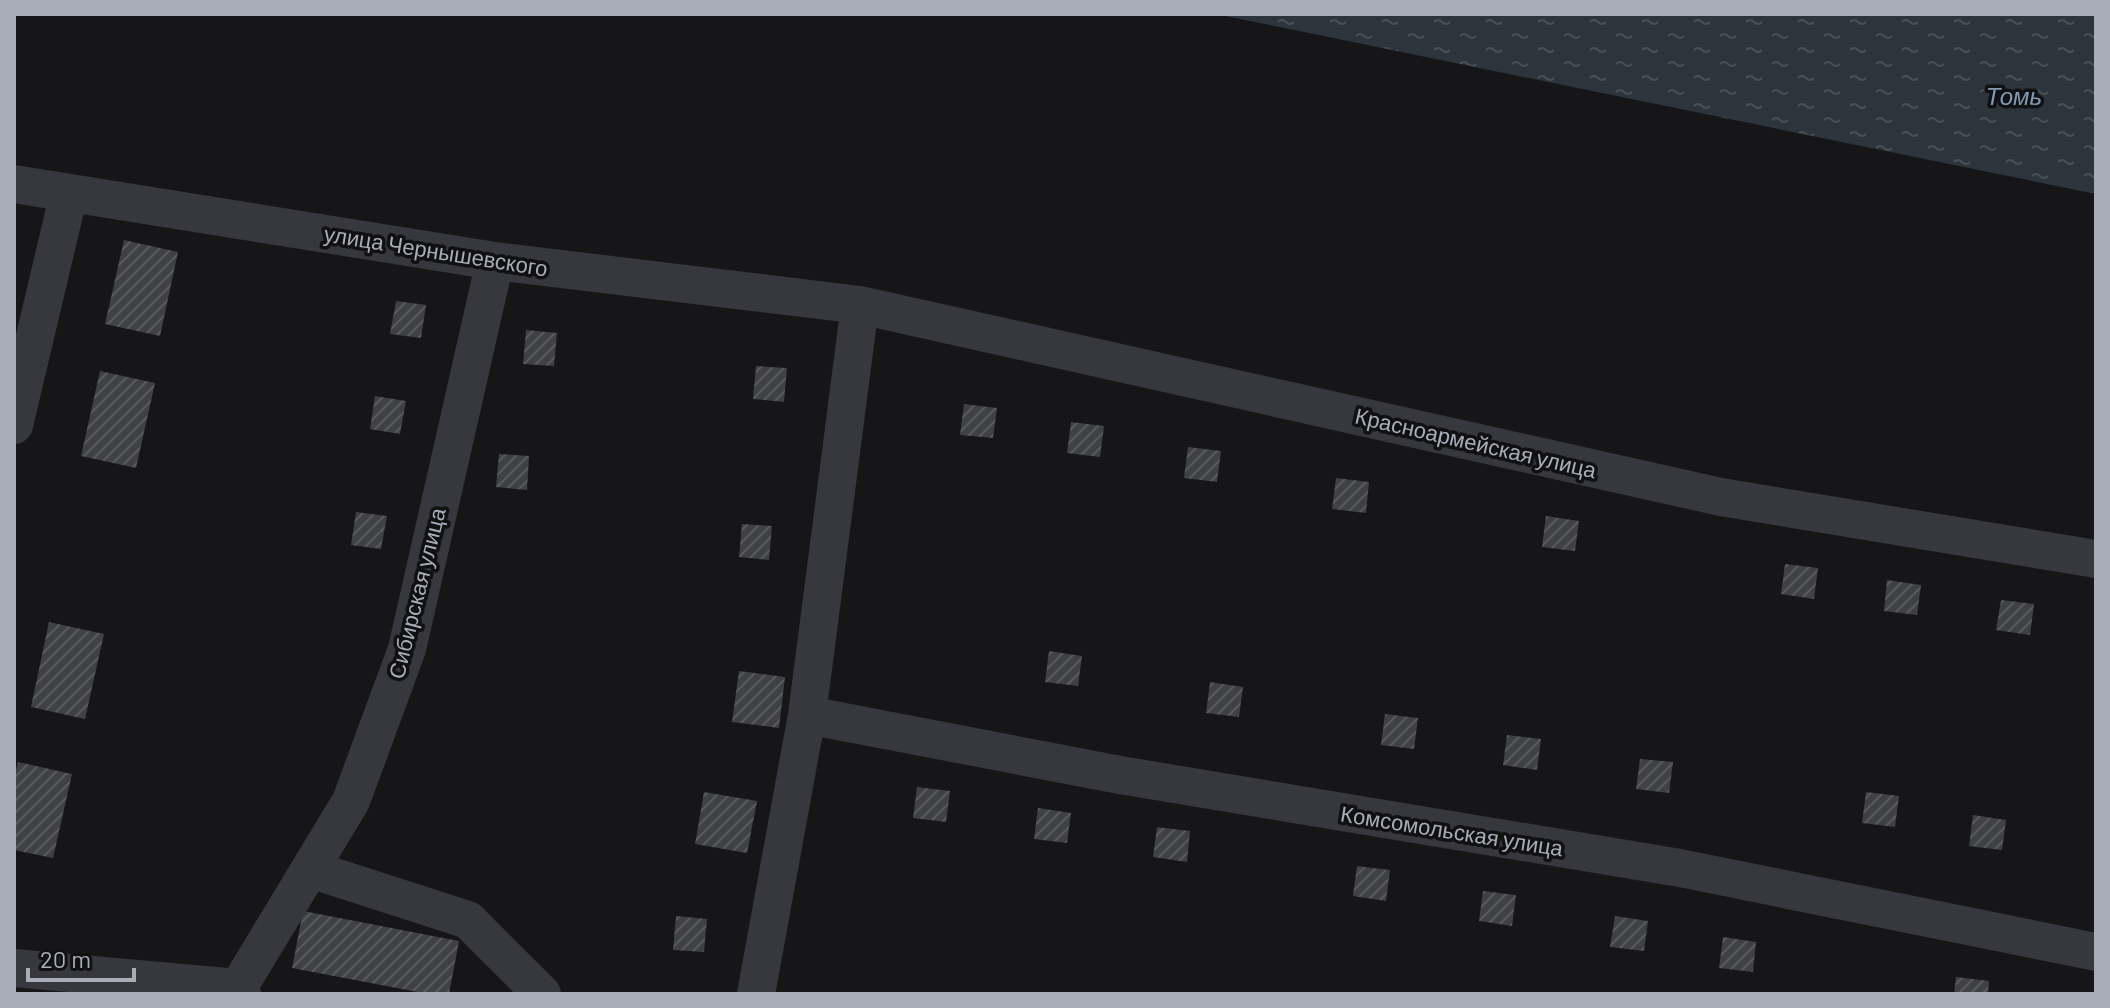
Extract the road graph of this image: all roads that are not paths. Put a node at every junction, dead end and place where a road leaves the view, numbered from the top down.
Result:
1 (14, 184) edge
2 (69, 193) junction
3 (495, 261) junction
4 (860, 305) junction
5 (14, 425) edge
6 (2096, 559) edge
7 (807, 715) junction
8 (310, 869) junction
9 (2096, 952) edge
10 (14, 968) edge
11 (240, 991) edge
12 (542, 994) edge
13 (756, 994) edge

1 - 2 street, улица Чернышевского
2 - 3 street, улица Чернышевского
2 - 5 street
3 - 4 street, улица Чернышевского
3 - 8 street, Сибирская улица
4 - 6 street, Красноармейская улица
4 - 7 street
7 - 9 street, Комсомольская улица
7 - 13 street
8 - 11 street, Сибирская улица
8 - 12 street
10 - 11 street

